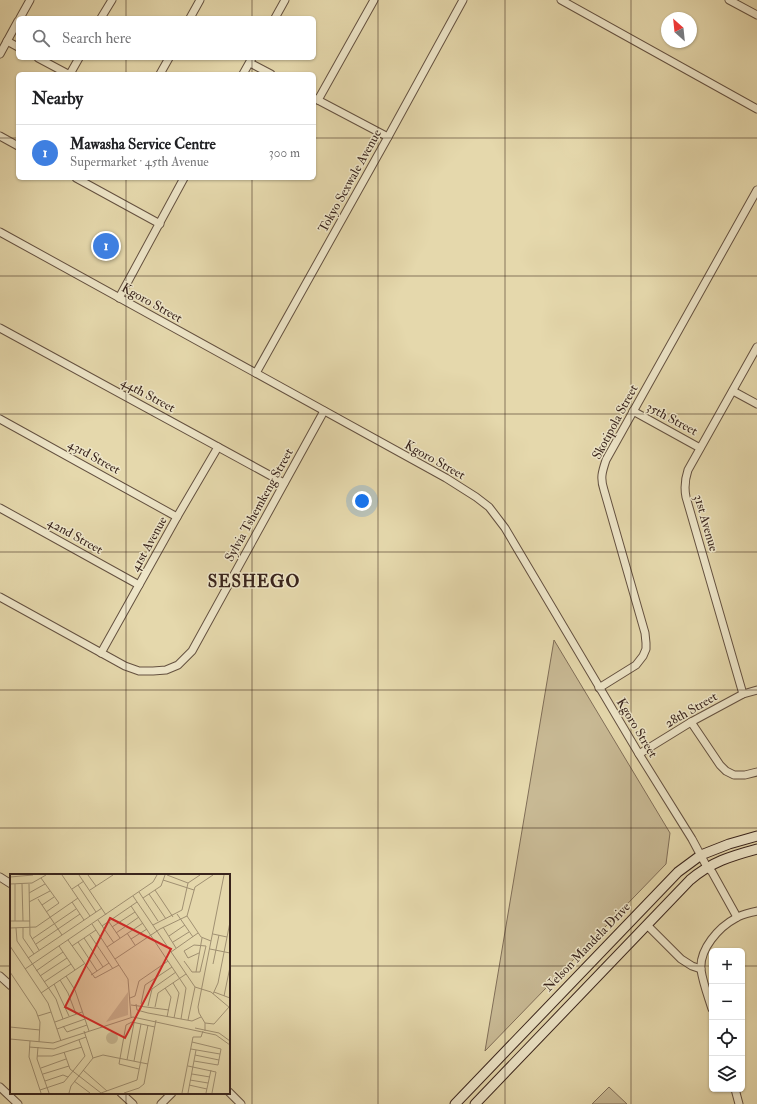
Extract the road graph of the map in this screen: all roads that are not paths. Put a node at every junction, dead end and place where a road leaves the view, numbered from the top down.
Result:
1 (30, 0) edge
2 (112, 0) edge
3 (200, 0) edge
4 (285, 0) edge
5 (374, 0) edge
6 (463, 0) edge
7 (561, 0) edge
8 (729, 0) edge
9 (757, 15) edge
10 (21, 16) edge
11 (103, 16) edge
12 (191, 16) edge
13 (276, 16) edge
14 (16, 25) edge
15 (7, 41) junction
16 (16, 46) edge
17 (0, 54) edge
18 (42, 60) edge
19 (78, 60) edge
20 (168, 60) edge
21 (251, 60) edge
22 (65, 72) edge
23 (70, 72) edge
24 (161, 72) edge
25 (244, 72) edge
26 (267, 72) edge
27 (316, 99) edge
28 (757, 109) edge
29 (0, 136) edge
30 (388, 137) junction
31 (16, 145) edge
32 (80, 180) edge
33 (183, 180) edge
34 (757, 190) edge
35 (160, 224) junction
36 (0, 232) edge
37 (119, 298) junction
38 (0, 328) edge
39 (757, 347) edge
40 (256, 374) junction
41 (733, 391) junction
42 (757, 404) edge
43 (324, 411) junction
44 (633, 411) junction
45 (0, 419) edge
46 (218, 447) junction
47 (700, 448) junction
48 (284, 483) junction
49 (0, 508) edge
50 (177, 517) junction
51 (139, 585) junction
52 (0, 597) edge
53 (101, 653) junction
54 (599, 688) junction
55 (757, 690) edge
56 (743, 694) junction
57 (691, 722) junction
58 (639, 754) junction
59 (757, 772) edge
60 (757, 836) edge
61 (757, 849) edge
62 (701, 855) junction
63 (707, 867) junction
64 (0, 878) edge
65 (10, 883) edge
66 (757, 912) edge
67 (737, 917) junction
68 (647, 925) junction
69 (701, 969) junction
70 (0, 976) edge
71 (10, 985) edge
72 (709, 998) edge
73 (0, 1087) edge
74 (736, 1092) edge
75 (230, 1093) edge
76 (122, 1094) edge
77 (171, 1094) edge
78 (18, 1104) edge
79 (133, 1104) edge
80 (160, 1104) edge
81 (241, 1104) edge
82 (454, 1104) edge
83 (475, 1104) edge
84 (739, 1104) edge

1 - 10 street
2 - 11 street
3 - 12 street
4 - 13 street
5 - 27 street
6 - 30 street, Tokyo Sexwale Avenue
7 - 28 street
8 - 9 street
14 - 15 street
15 - 16 street
15 - 17 street
18 - 22 street
19 - 23 street
20 - 24 street
21 - 25 street
21 - 26 street
27 - 30 street
29 - 31 street
30 - 40 street, Tokyo Sexwale Avenue
32 - 35 street
33 - 35 street
34 - 44 street, Skotipola Street
35 - 37 street
36 - 37 street, Kgoro Street
37 - 40 street, Kgoro Street
38 - 46 street, 44th Street
39 - 41 street, 31st Avenue
40 - 43 street, Kgoro Street
41 - 42 street
41 - 47 street, 31st Avenue
43 - 48 street, Sylvia Tshemkeng Street
43 - 54 street, Kgoro Street
44 - 47 street, 35th Street
44 - 54 street, Skotipola Street
45 - 50 street, 43rd Street
46 - 48 street, 44th Street
46 - 50 street, 41st Avenue
47 - 56 street, 31st Avenue
48 - 53 street, Sylvia Tshemkeng Street
49 - 51 street, 42nd Street
50 - 51 street, 41st Avenue
51 - 53 street, 41st Avenue
52 - 53 street, Sylvia Tshemkeng Street
54 - 58 street, Kgoro Street
55 - 56 street, 28th Street
56 - 57 street, 28th Street
57 - 58 street, 28th Street
57 - 59 street
58 - 62 street, Kgoro Street
60 - 62 main road, Nelson Mandela Drive
61 - 63 main road
62 - 63 street, Kgoro Street
62 - 82 main road, Nelson Mandela Drive
63 - 67 street, Kgoro Street
63 - 68 main road
64 - 65 street
66 - 67 street
67 - 69 street
68 - 69 street
68 - 83 main road
69 - 72 street
70 - 71 street
73 - 78 street
74 - 84 street
75 - 81 street
76 - 79 street
77 - 80 street

